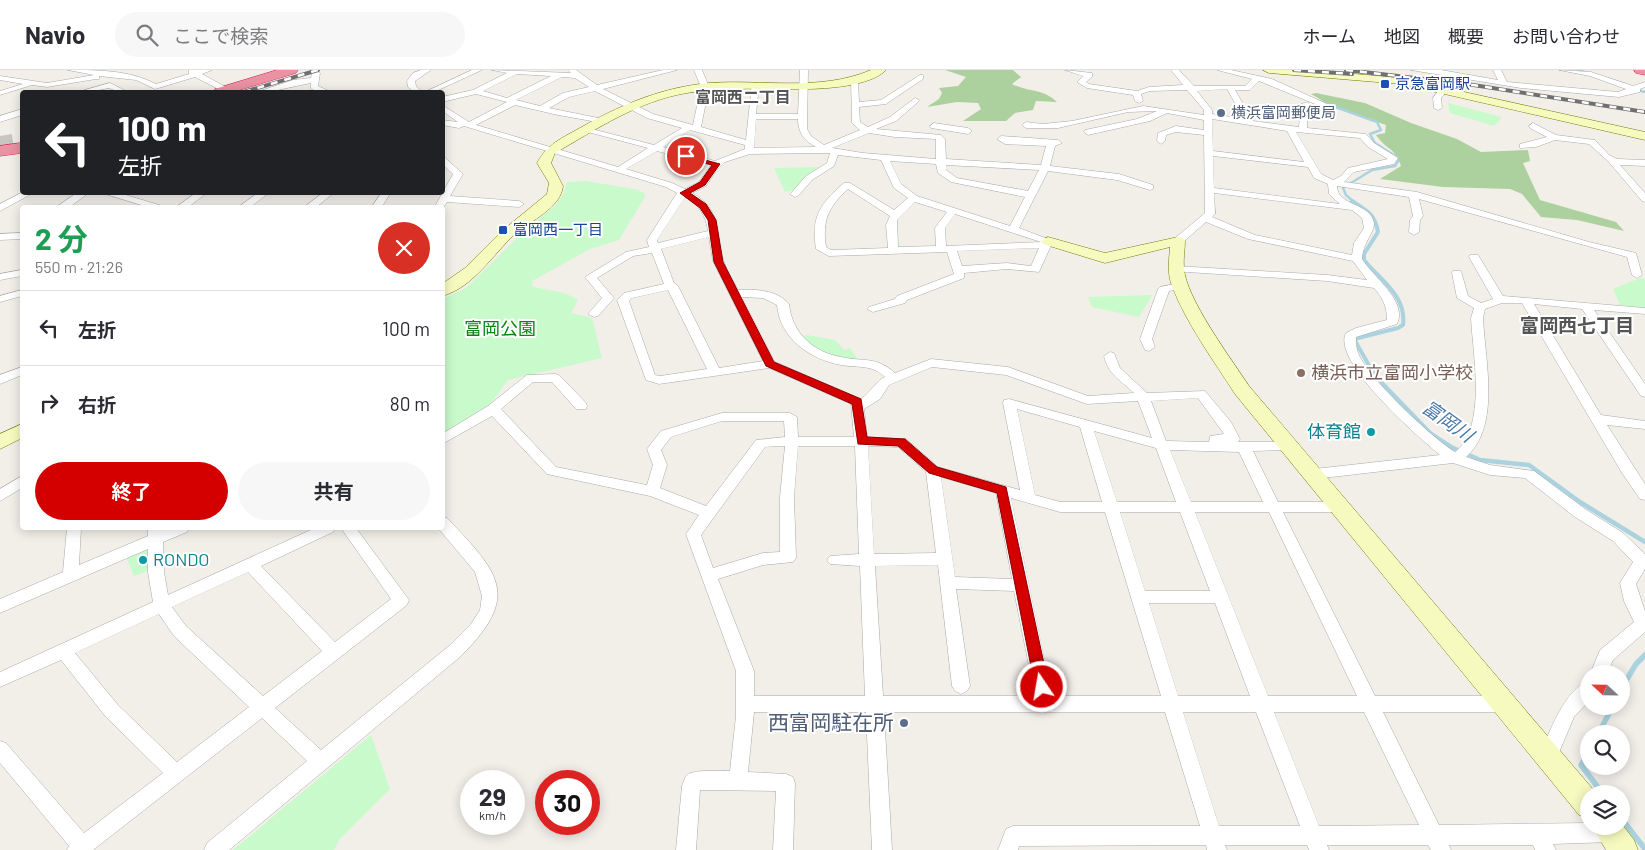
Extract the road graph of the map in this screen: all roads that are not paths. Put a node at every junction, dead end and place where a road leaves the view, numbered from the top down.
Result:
1 (4, 70) edge
2 (72, 70) edge
3 (113, 70) edge
4 (208, 70) edge
5 (291, 70) edge
6 (426, 70) edge
7 (478, 70) edge
8 (496, 70) edge
9 (673, 70) edge
10 (698, 70) edge
11 (804, 70) edge
12 (880, 70) edge
13 (1069, 70) edge
14 (1175, 70) edge
15 (1221, 70) edge
16 (1269, 70) edge
17 (1415, 70) edge
18 (1497, 70) edge
19 (1562, 70) edge
20 (518, 71) edge
21 (0, 72) edge
22 (192, 72) edge
23 (572, 72) edge
24 (104, 74) junction
25 (560, 75) junction
26 (920, 77) dead end
27 (0, 78) edge
28 (1257, 79) junction
29 (85, 80) junction
30 (854, 80) junction
31 (31, 83) junction
32 (1504, 84) junction
33 (1645, 84) edge
34 (755, 85) junction
35 (804, 86) junction
36 (594, 87) junction
37 (706, 87) junction
38 (1230, 87) junction
39 (1190, 88) junction
40 (1631, 88) junction
41 (1444, 89) junction
42 (85, 90) edge
43 (89, 90) edge
44 (120, 90) edge
45 (220, 90) edge
46 (229, 90) edge
47 (269, 90) edge
48 (322, 90) edge
49 (416, 90) edge
50 (433, 90) edge
51 (476, 92) junction
52 (1645, 92) edge
53 (1137, 93) junction
54 (0, 94) edge
55 (445, 99) edge
56 (915, 100) dead end
57 (512, 101) junction
58 (1305, 104) dead end
59 (1323, 104) dead end
60 (855, 105) junction
61 (629, 106) junction
62 (1144, 108) junction
63 (1438, 108) dead end
64 (445, 109) edge
65 (542, 109) junction
66 (1165, 110) junction
67 (20, 113) edge
68 (751, 116) junction
69 (804, 116) junction
70 (1208, 117) junction
71 (0, 119) edge
72 (600, 121) junction
73 (445, 123) edge
74 (1250, 123) junction
75 (467, 124) junction
76 (1026, 125) dead end
77 (1533, 126) dead end
78 (693, 128) junction
79 (587, 129) junction
80 (1290, 129) junction
81 (864, 130) junction
82 (1304, 130) junction
83 (968, 131) dead end
84 (1088, 132) dead end
85 (1209, 133) junction
86 (1645, 136) edge
87 (938, 137) junction
88 (1554, 137) junction
89 (1001, 139) dead end
90 (1161, 141) dead end
91 (1523, 146) dead end
92 (655, 147) junction
93 (748, 147) junction
94 (824, 148) junction
95 (550, 151) junction
96 (834, 151) junction
97 (1209, 153) junction
98 (884, 158) junction
99 (445, 161) edge
100 (1614, 161) junction
101 (940, 162) junction
102 (1645, 163) edge
103 (716, 164) junction
104 (1310, 165) junction
105 (619, 170) junction
106 (1044, 170) junction
107 (458, 174) junction
108 (445, 176) edge
109 (1333, 183) junction
110 (1150, 188) dead end
111 (1210, 190) junction
112 (684, 193) junction
113 (795, 194) dead end
114 (1413, 194) junction
115 (25, 195) edge
116 (81, 195) edge
117 (117, 195) edge
118 (136, 195) edge
119 (200, 195) edge
120 (262, 195) edge
121 (327, 195) edge
122 (1032, 195) junction
123 (131, 198) junction
124 (914, 198) junction
125 (1645, 199) edge
126 (0, 200) edge
127 (12, 202) junction
128 (442, 203) edge
129 (519, 204) dead end
130 (65, 205) edge
131 (121, 205) edge
132 (154, 205) edge
133 (184, 205) edge
134 (246, 205) edge
135 (312, 205) edge
136 (0, 208) edge
137 (1358, 209) junction
138 (953, 211) junction
139 (894, 214) junction
140 (1207, 219) junction
141 (20, 230) edge
142 (1013, 230) junction
143 (1414, 232) dead end
144 (715, 233) junction
145 (20, 236) edge
146 (4, 237) edge
147 (1178, 242) junction
148 (1047, 243) junction
149 (654, 248) junction
150 (946, 249) junction
151 (893, 250) junction
152 (1474, 257) dead end
153 (1357, 259) junction
154 (480, 265) junction
155 (958, 270) junction
156 (20, 272) edge
157 (1457, 273) dead end
158 (445, 275) edge
159 (1637, 275) dead end
160 (0, 277) edge
161 (1178, 278) junction
162 (1377, 285) junction
163 (670, 287) junction
164 (445, 289) edge
165 (20, 294) edge
166 (736, 294) junction
167 (0, 299) edge
168 (1500, 300) junction
169 (1526, 300) junction
170 (1585, 305) junction
171 (1480, 307) junction
172 (873, 309) dead end
173 (1644, 311) edge
174 (594, 314) dead end
175 (1149, 347) dead end
176 (1110, 356) dead end
177 (770, 364) junction
178 (20, 372) edge
179 (714, 372) junction
180 (894, 379) junction
181 (0, 380) edge
182 (1645, 393) edge
183 (1142, 395) junction
184 (580, 406) dead end
185 (859, 406) junction
186 (493, 409) junction
187 (1596, 419) junction
188 (1085, 424) junction
189 (1645, 425) edge
190 (20, 431) edge
191 (445, 438) edge
192 (792, 441) junction
193 (862, 441) junction
194 (0, 442) edge
195 (1160, 445) junction
196 (1216, 445) junction
197 (1287, 445) junction
198 (1244, 447) junction
199 (1455, 458) junction
200 (933, 470) junction
201 (1314, 474) junction
202 (20, 482) edge
203 (1002, 490) junction
204 (652, 491) junction
205 (1645, 495) edge
206 (0, 496) edge
207 (1029, 498) junction
208 (1274, 506) junction
209 (1110, 507) junction
210 (1184, 507) junction
211 (1341, 507) junction
212 (708, 512) junction
213 (445, 525) edge
214 (74, 530) edge
215 (173, 530) edge
216 (324, 530) edge
217 (349, 530) edge
218 (155, 534) edge
219 (868, 559) junction
220 (945, 559) junction
221 (835, 560) dead end
222 (250, 564) junction
223 (71, 575) junction
224 (708, 575) junction
225 (948, 583) junction
226 (1021, 585) junction
227 (1138, 597) junction
228 (1220, 597) junction
229 (161, 604) junction
230 (0, 606) edge
231 (63, 650) junction
232 (334, 652) junction
233 (1602, 665) edge
234 (0, 680) edge
235 (961, 686) dead end
236 (1580, 698) edge
237 (744, 704) junction
238 (875, 704) junction
239 (1045, 704) junction
240 (1171, 704) junction
241 (1262, 704) junction
242 (1370, 704) junction
243 (1504, 704) junction
244 (264, 708) junction
245 (0, 749) edge
246 (1548, 756) junction
247 (320, 761) junction
248 (177, 774) junction
249 (738, 780) junction
250 (1580, 794) edge
251 (1614, 836) edge
252 (1215, 843) edge
253 (1316, 843) edge
254 (1438, 843) edge
255 (1542, 843) edge
256 (79, 848) edge
257 (214, 850) edge
258 (686, 850) edge
259 (783, 850) edge
260 (882, 850) edge
261 (1008, 850) edge

1 - 21 street
2 - 24 street
3 - 24 street
4 - 22 street
5 - 46 highway
6 - 49 street
7 - 50 street
8 - 20 street
9 - 36 street
10 - 37 street
11 - 35 street
12 - 30 street
13 - 53 street
14 - 39 street
15 - 28 street
16 - 41 street
17 - 32 street
18 - 32 street
19 - 40 street
20 - 25 street
20 - 51 street
22 - 24 street
22 - 45 street
23 - 25 street
23 - 36 street
24 - 29 street
25 - 57 street
26 - 60 street
27 - 31 street
28 - 38 street
28 - 59 street
29 - 31 street
29 - 42 street
30 - 35 street
30 - 60 street
31 - 54 street
32 - 40 street
33 - 40 street
34 - 35 street
34 - 37 street
34 - 68 street
35 - 69 street
36 - 61 street
36 - 65 street
37 - 61 street
37 - 78 street
38 - 39 street
38 - 74 street
39 - 53 street
39 - 70 street
40 - 52 street
41 - 63 street
41 - 86 street
43 - 44 street
47 - 48 street
51 - 55 street
51 - 57 street
53 - 62 street
56 - 81 street
57 - 65 street
57 - 75 street
58 - 82 street
60 - 81 street
61 - 72 street
61 - 78 street
62 - 66 street
62 - 76 street
64 - 75 street
65 - 72 street
66 - 70 street
66 - 84 street
67 - 71 street
68 - 69 street
68 - 93 street
69 - 94 street
70 - 74 street
70 - 85 street
72 - 79 street
73 - 75 street
74 - 80 street
75 - 95 street
77 - 88 street
78 - 92 street
78 - 93 street
79 - 92 street
79 - 95 street
80 - 82 street
80 - 104 street
81 - 87 street
81 - 94 street
82 - 109 street
83 - 87 street
85 - 90 street
85 - 97 street
87 - 101 street
88 - 91 street
88 - 100 street
89 - 106 street
92 - 103 street
92 - 105 street
93 - 94 street
93 - 103 street
94 - 96 street
95 - 105 street
95 - 154 street
96 - 98 street
96 - 113 street
97 - 104 street
97 - 111 street
98 - 101 street
98 - 124 street
99 - 107 street
100 - 102 street
100 - 125 street
101 - 106 street
101 - 122 street
103 - 112 street
104 - 109 street
105 - 112 street
106 - 110 street
106 - 122 street
107 - 108 street
107 - 128 street
109 - 114 street
109 - 137 street
111 - 137 street
111 - 140 street
112 - 144 street
112 - 149 street
114 - 143 street
114 - 159 street
115 - 127 street
116 - 130 street
117 - 123 street
118 - 123 street
119 - 133 street
120 - 134 street
121 - 135 street
122 - 142 street
123 - 131 street
123 - 132 street
124 - 138 street
124 - 139 street
126 - 127 street
127 - 136 street
128 - 129 street
137 - 153 street
138 - 142 street
138 - 150 street
139 - 151 street
139 - 151 street
140 - 147 street
140 - 153 street
141 - 146 street
142 - 148 street
144 - 149 street
144 - 166 street
145 - 146 street
147 - 148 street
147 - 161 street
148 - 150 street
148 - 155 street
149 - 163 street
149 - 174 street
150 - 151 street
150 - 155 street
152 - 168 street
153 - 162 street
154 - 158 street
154 - 164 street
155 - 172 street
156 - 160 street
157 - 171 street
161 - 162 street
161 - 175 street
161 - 197 street
162 - 199 street
163 - 179 street
163 - 179 street
165 - 167 street
166 - 177 street
166 - 180 street
168 - 169 street
168 - 171 street
169 - 170 street
169 - 187 street
170 - 173 street
170 - 182 street
171 - 199 street
176 - 183 street
177 - 179 street
177 - 185 street
178 - 181 street
180 - 183 street
180 - 185 street
183 - 195 street
183 - 196 street
184 - 186 street
185 - 193 street
186 - 191 street
186 - 204 street
187 - 189 street
187 - 205 street
188 - 195 street
188 - 207 street
188 - 209 street
190 - 194 street
192 - 193 street
192 - 204 street
192 - 212 street
192 - 224 street
193 - 200 street
193 - 219 street
195 - 196 street
195 - 210 street
196 - 198 street
197 - 198 street
197 - 201 street
198 - 208 street
199 - 201 street
199 - 233 street
200 - 203 street
200 - 220 street
201 - 211 street
202 - 206 street
203 - 207 street
203 - 226 street
204 - 212 street
207 - 209 street
208 - 210 street
208 - 211 street
208 - 242 street
209 - 210 street
209 - 227 street
210 - 228 street
211 - 243 street
212 - 224 street
213 - 247 street
214 - 223 street
215 - 218 street
216 - 222 street
217 - 232 street
218 - 223 street
218 - 229 street
219 - 220 street
219 - 221 street
219 - 238 street
220 - 225 street
222 - 229 street
222 - 232 street
223 - 230 street
224 - 237 street
225 - 226 street
225 - 235 street
226 - 239 street
227 - 228 street
227 - 240 street
228 - 241 street
229 - 231 street
229 - 244 street
231 - 234 street
231 - 248 street
232 - 244 street
236 - 246 street
237 - 238 street
237 - 249 street
238 - 239 street
238 - 260 street
239 - 240 street
240 - 241 street
240 - 252 street
241 - 242 street
241 - 253 street
242 - 243 street
242 - 254 street
243 - 246 street
244 - 247 street
244 - 248 street
245 - 256 street
246 - 250 street
247 - 257 street
248 - 256 street
249 - 258 street
249 - 259 street
251 - 255 street
252 - 253 street
252 - 261 street
253 - 254 street
254 - 255 street

